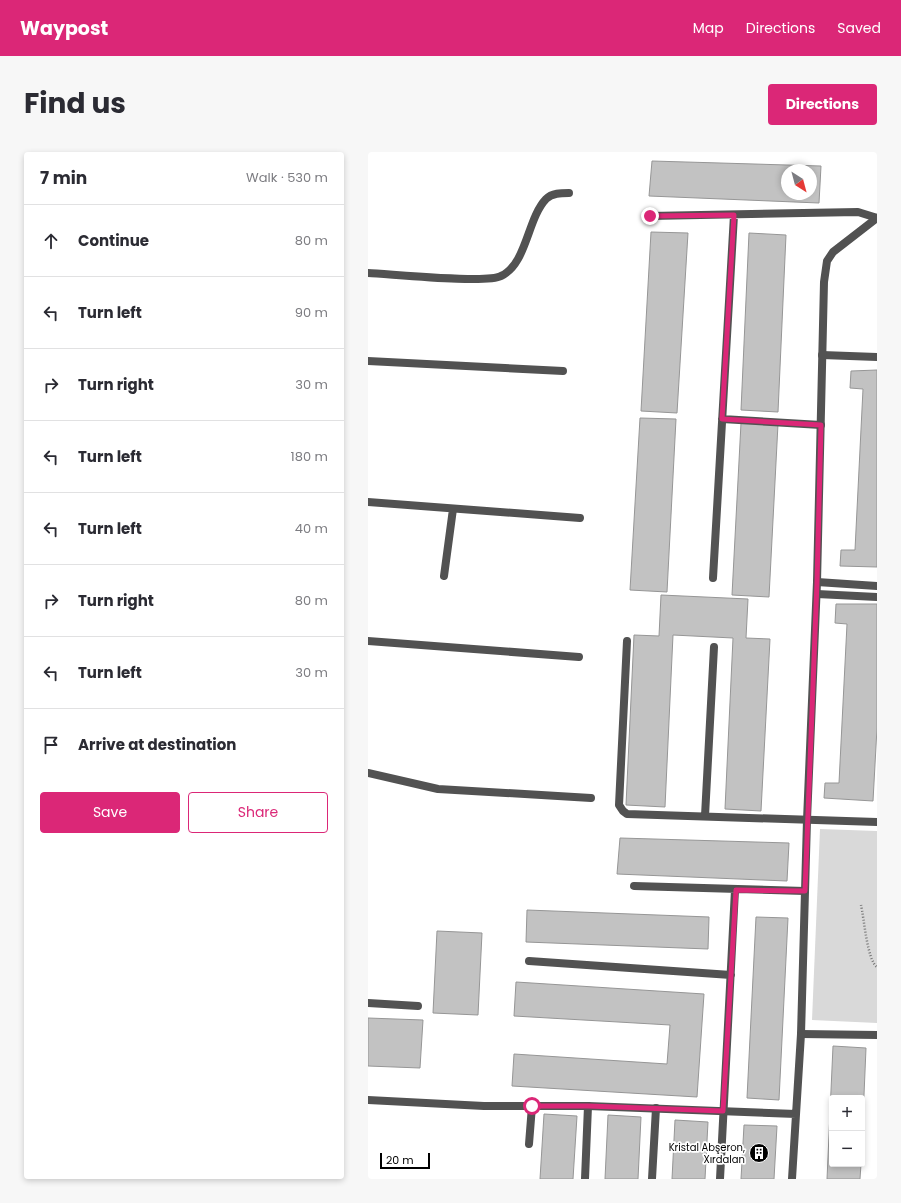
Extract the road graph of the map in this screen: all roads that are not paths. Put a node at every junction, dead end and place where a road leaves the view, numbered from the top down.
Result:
1 (569, 193) dead end
2 (734, 215) junction
3 (650, 216) dead end
4 (877, 218) edge
5 (368, 273) edge
6 (822, 355) junction
7 (877, 357) edge
8 (368, 361) edge
9 (563, 371) dead end
10 (722, 419) junction
11 (821, 425) junction
12 (368, 502) edge
13 (453, 509) junction
14 (580, 518) dead end
15 (444, 576) dead end
16 (713, 578) dead end
17 (817, 582) junction
18 (877, 586) edge
19 (817, 594) junction
20 (877, 597) edge
21 (368, 641) edge
22 (626, 641) dead end
23 (714, 647) dead end
24 (579, 657) dead end
25 (368, 773) edge
26 (591, 798) dead end
27 (705, 816) junction
28 (807, 820) junction
29 (877, 822) edge
30 (634, 886) dead end
31 (736, 890) junction
32 (805, 891) junction
33 (529, 961) dead end
34 (731, 975) junction
35 (368, 1003) edge
36 (418, 1006) dead end
37 (801, 1034) junction
38 (877, 1035) edge
39 (368, 1100) edge
40 (532, 1106) junction
41 (588, 1106) junction
42 (656, 1108) junction
43 (723, 1111) junction
44 (796, 1114) junction
45 (529, 1144) dead end
46 (585, 1179) edge
47 (652, 1179) edge
48 (720, 1179) edge
49 (792, 1179) edge

1 - 5 street
2 - 3 street
2 - 4 street
2 - 10 street
4 - 6 street
6 - 7 street
6 - 11 street
8 - 9 street
10 - 11 street
10 - 16 street
11 - 17 street
12 - 13 street
13 - 14 street
13 - 15 street
17 - 18 street
17 - 19 street
19 - 20 street
19 - 28 street
21 - 24 street
22 - 27 street
23 - 27 street
25 - 26 street
27 - 28 street
28 - 29 street
28 - 32 street
30 - 31 street
31 - 32 street
31 - 34 street
32 - 37 street
33 - 34 street
34 - 43 street
35 - 36 street
37 - 38 street
37 - 44 street
39 - 40 street
40 - 41 street
40 - 45 street
41 - 42 street
41 - 46 street
42 - 43 street
42 - 47 street
43 - 44 street
43 - 48 street
44 - 49 street

